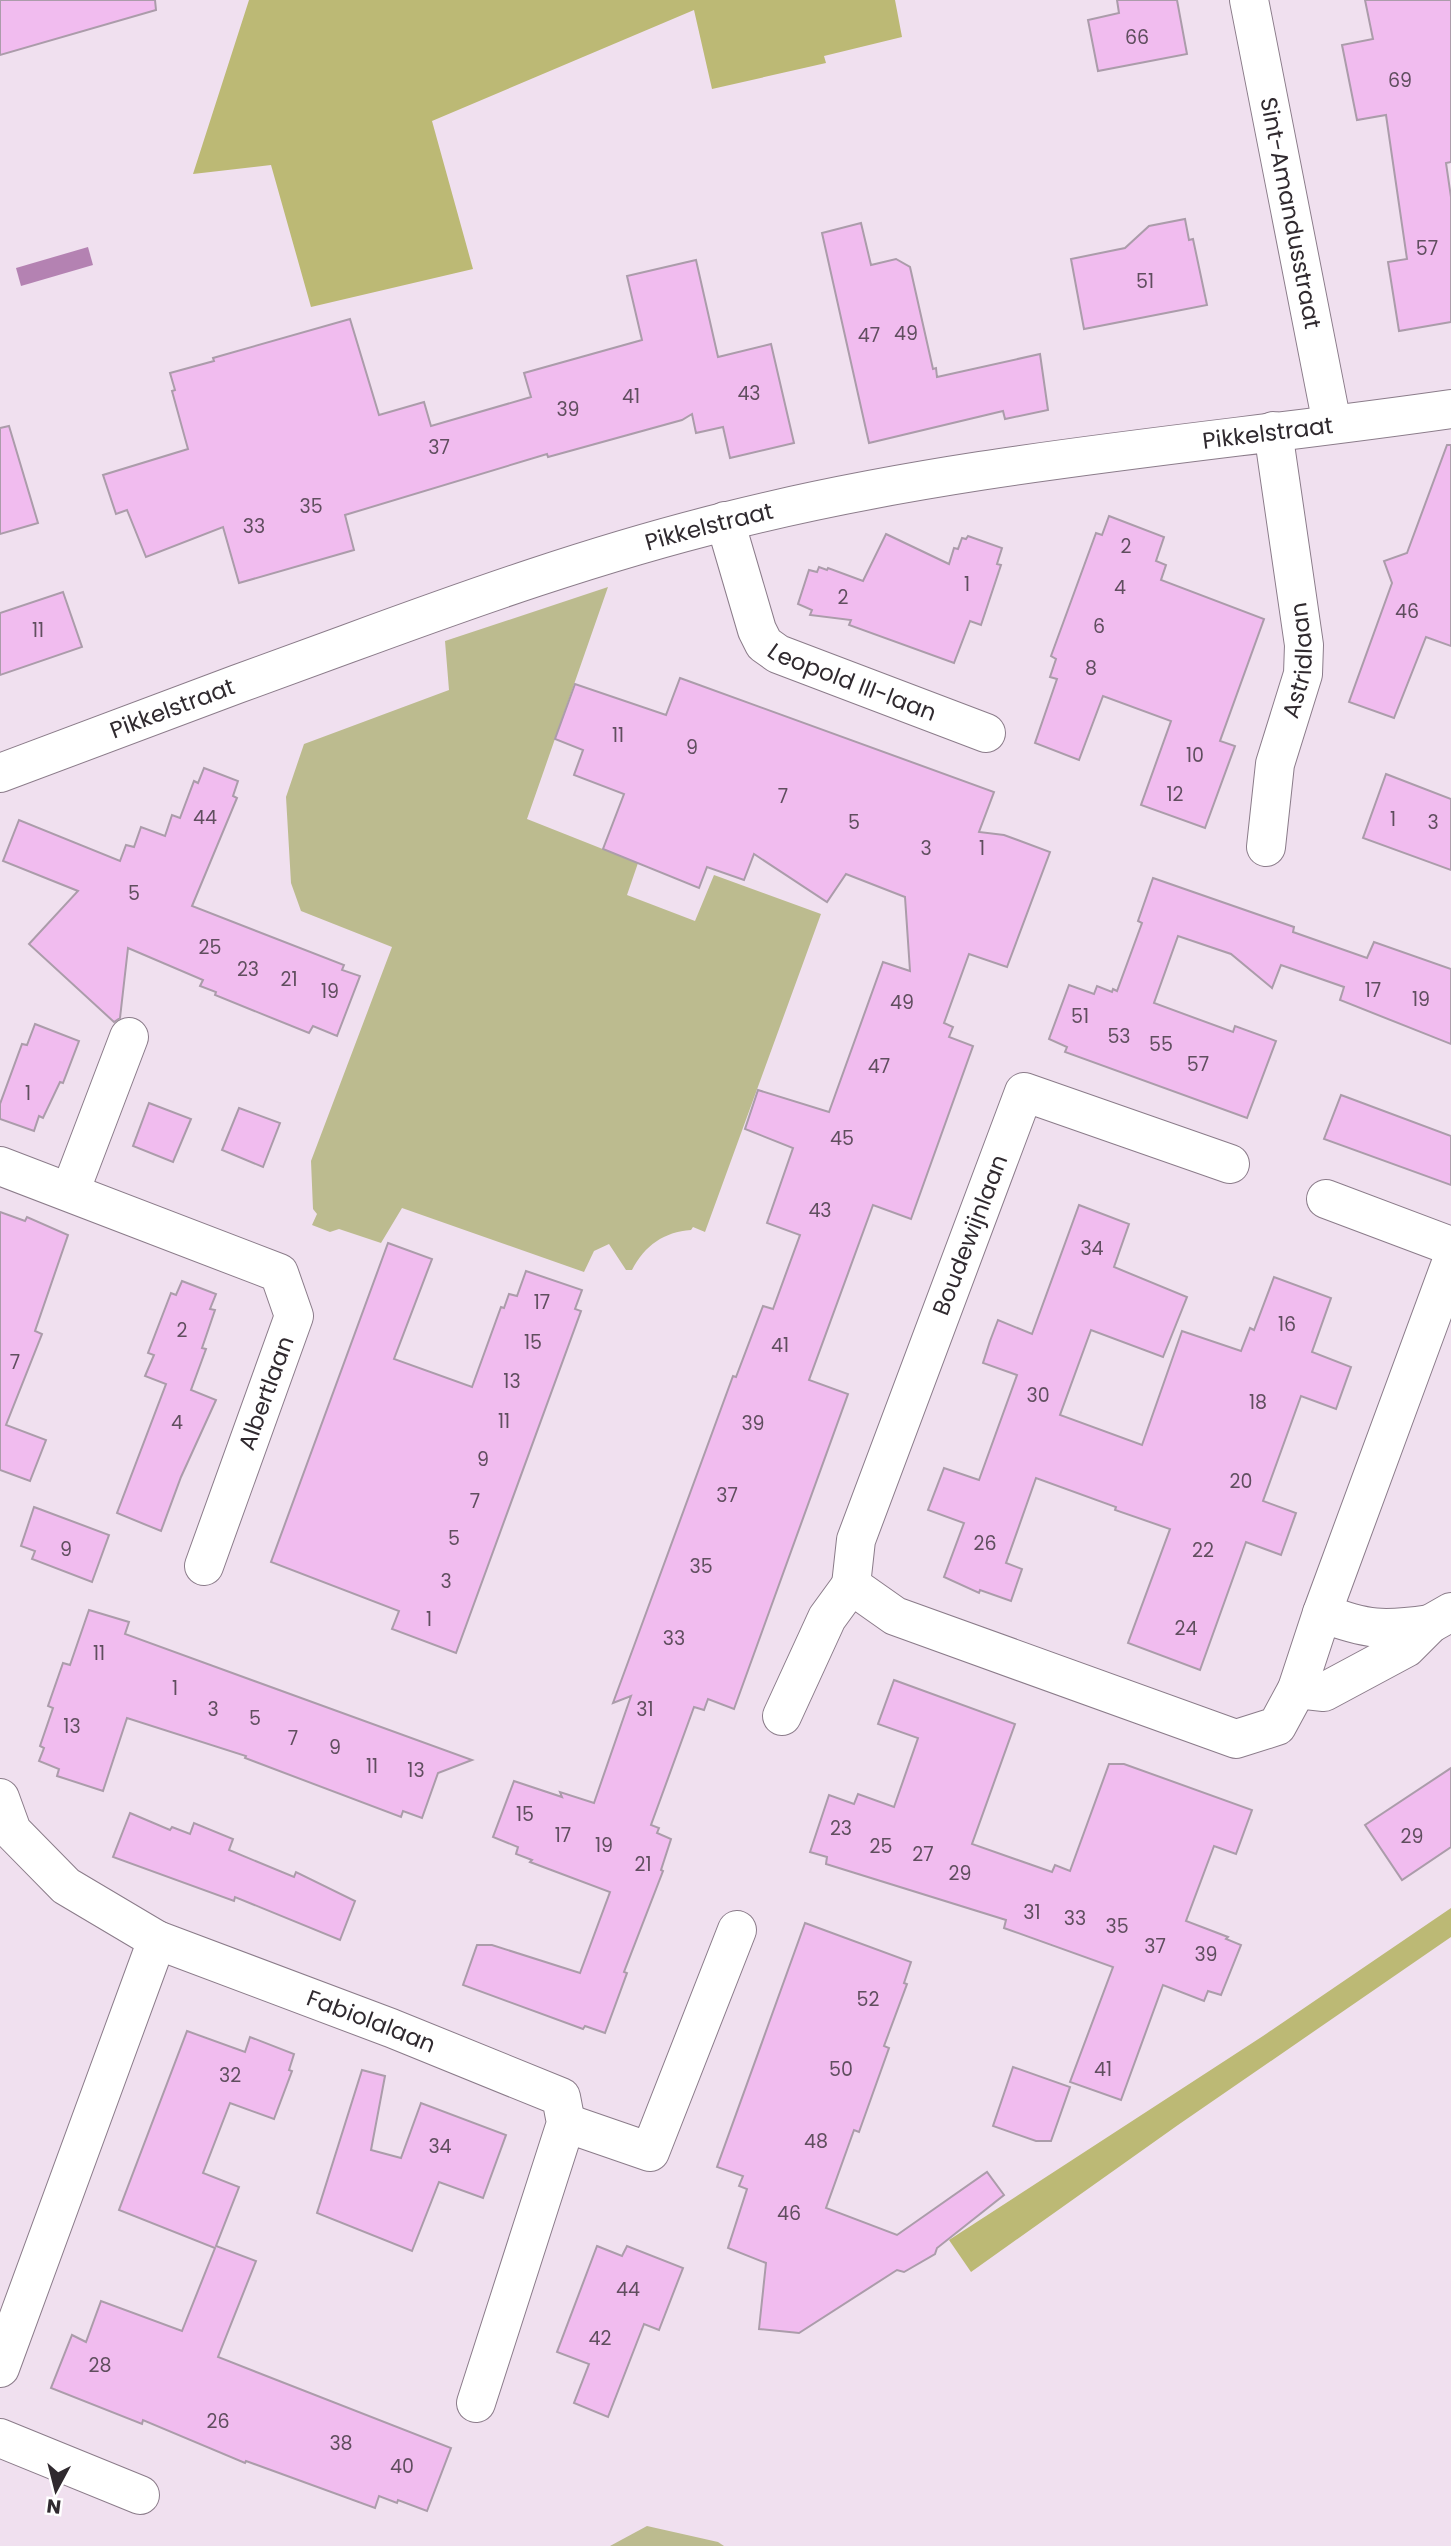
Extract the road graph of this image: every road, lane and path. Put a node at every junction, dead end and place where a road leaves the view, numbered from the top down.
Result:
1 (1249, 0) edge
2 (1451, 409) edge
3 (1332, 424) junction
4 (1273, 431) junction
5 (725, 521) junction
6 (986, 733) dead end
7 (0, 772) edge
8 (1266, 847) dead end
9 (129, 1037) dead end
10 (1230, 1164) dead end
11 (0, 1166) edge
12 (70, 1192) junction
13 (1326, 1199) dead end
14 (1451, 1246) edge
15 (1451, 1263) edge
16 (204, 1566) dead end
17 (851, 1585) junction
18 (1322, 1613) junction
19 (1441, 1618) edge
20 (1297, 1689) junction
21 (782, 1716) dead end
22 (0, 1798) edge
23 (737, 1930) dead end
24 (157, 1940) junction
25 (566, 2123) junction
26 (0, 2368) edge
27 (476, 2403) dead end
28 (0, 2438) edge
29 (140, 2495) dead end

1 - 3 street, Sint-Amandusstraat
2 - 3 street, Pikkelstraat
3 - 4 street, Pikkelstraat
4 - 5 street, Pikkelstraat
4 - 8 street, Astridlaan
5 - 6 street, Leopold III-laan
5 - 7 street, Pikkelstraat
9 - 12 street
10 - 17 street, Boudewijnlaan
11 - 12 street, Albertlaan
12 - 16 street, Albertlaan
13 - 14 street
15 - 18 street
17 - 20 street
17 - 21 street, Boudewijnlaan
18 - 19 street
18 - 20 street
19 - 20 street
22 - 24 street, Fabiolalaan
23 - 25 street
24 - 25 street, Fabiolalaan
24 - 26 street
25 - 27 street
28 - 29 street

